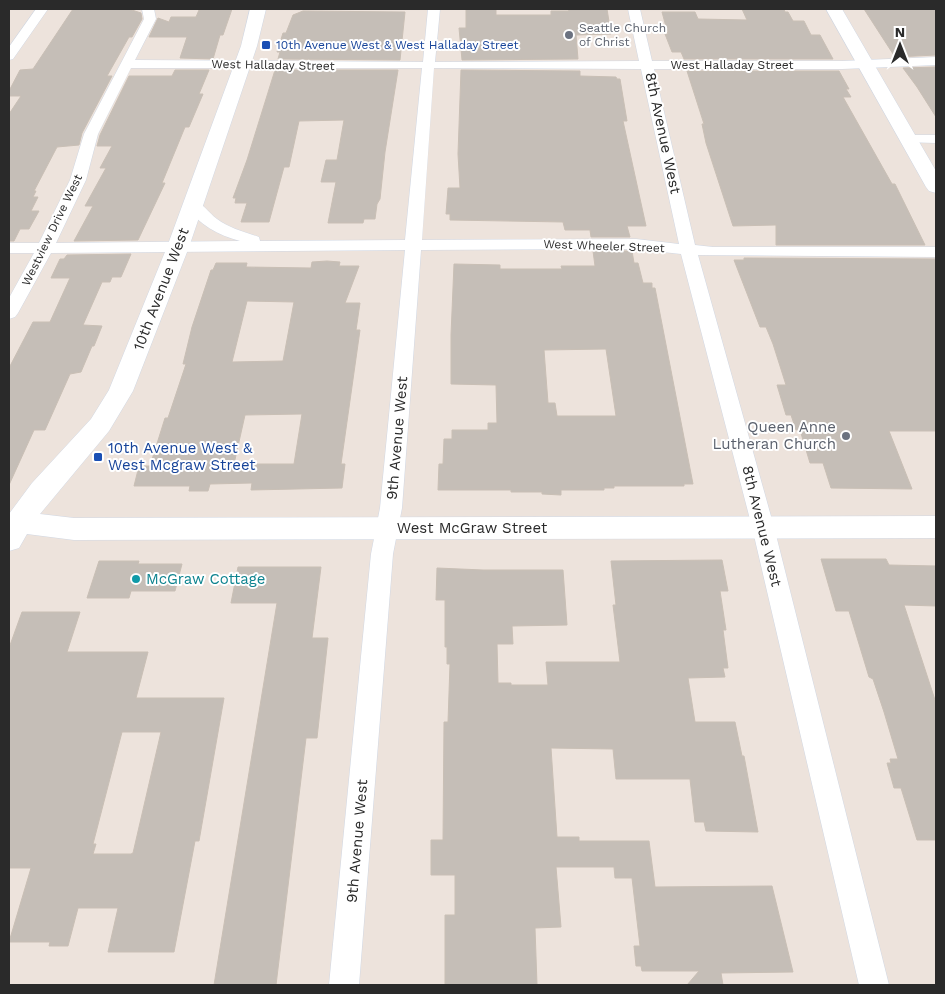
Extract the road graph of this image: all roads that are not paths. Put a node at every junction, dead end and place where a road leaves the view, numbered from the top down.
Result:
1 (42, 9) edge
2 (148, 9) edge
3 (258, 9) edge
4 (434, 9) edge
5 (634, 9) edge
6 (834, 9) edge
7 (9, 56) edge
8 (936, 61) edge
9 (864, 63) junction
10 (127, 64) junction
11 (242, 64) junction
12 (648, 64) junction
13 (428, 65) junction
14 (908, 139) junction
15 (936, 139) edge
16 (936, 187) edge
17 (192, 205) junction
18 (414, 244) junction
19 (272, 246) junction
20 (178, 247) junction
21 (9, 248) edge
22 (45, 248) junction
23 (688, 249) junction
24 (936, 252) edge
25 (9, 313) edge
26 (11, 527) edge
27 (763, 527) junction
28 (936, 527) edge
29 (388, 528) junction
30 (344, 985) edge
31 (874, 985) edge

1 - 7 street
2 - 10 street, Westview Drive West
3 - 11 street, 10th Avenue West
4 - 13 street, 9th Avenue West
5 - 12 street, 8th Avenue West
6 - 9 street
8 - 9 street, West Halladay Street
9 - 12 street, West Halladay Street
9 - 14 street
10 - 11 street, West Halladay Street
10 - 22 street, Westview Drive West
11 - 13 street, West Halladay Street
11 - 17 street, 10th Avenue West
12 - 13 street, West Halladay Street
12 - 23 street, 8th Avenue West
13 - 18 street, 9th Avenue West
14 - 15 street
14 - 16 street
17 - 19 street, West Wheeler Street
17 - 20 street, 10th Avenue West
18 - 19 street, West Wheeler Street
18 - 23 street, West Wheeler Street
18 - 29 street, 9th Avenue West
19 - 20 street, West Wheeler Street
20 - 22 street, West Wheeler Street
20 - 26 street, 10th Avenue West
21 - 22 street, West Wheeler Street
22 - 25 street, Westview Drive West
23 - 24 street, West Wheeler Street
23 - 27 street, 8th Avenue West
26 - 29 street, West McGraw Street
27 - 28 street, West McGraw Street
27 - 29 street, West McGraw Street
27 - 31 street, 8th Avenue West
29 - 30 street, 9th Avenue West

